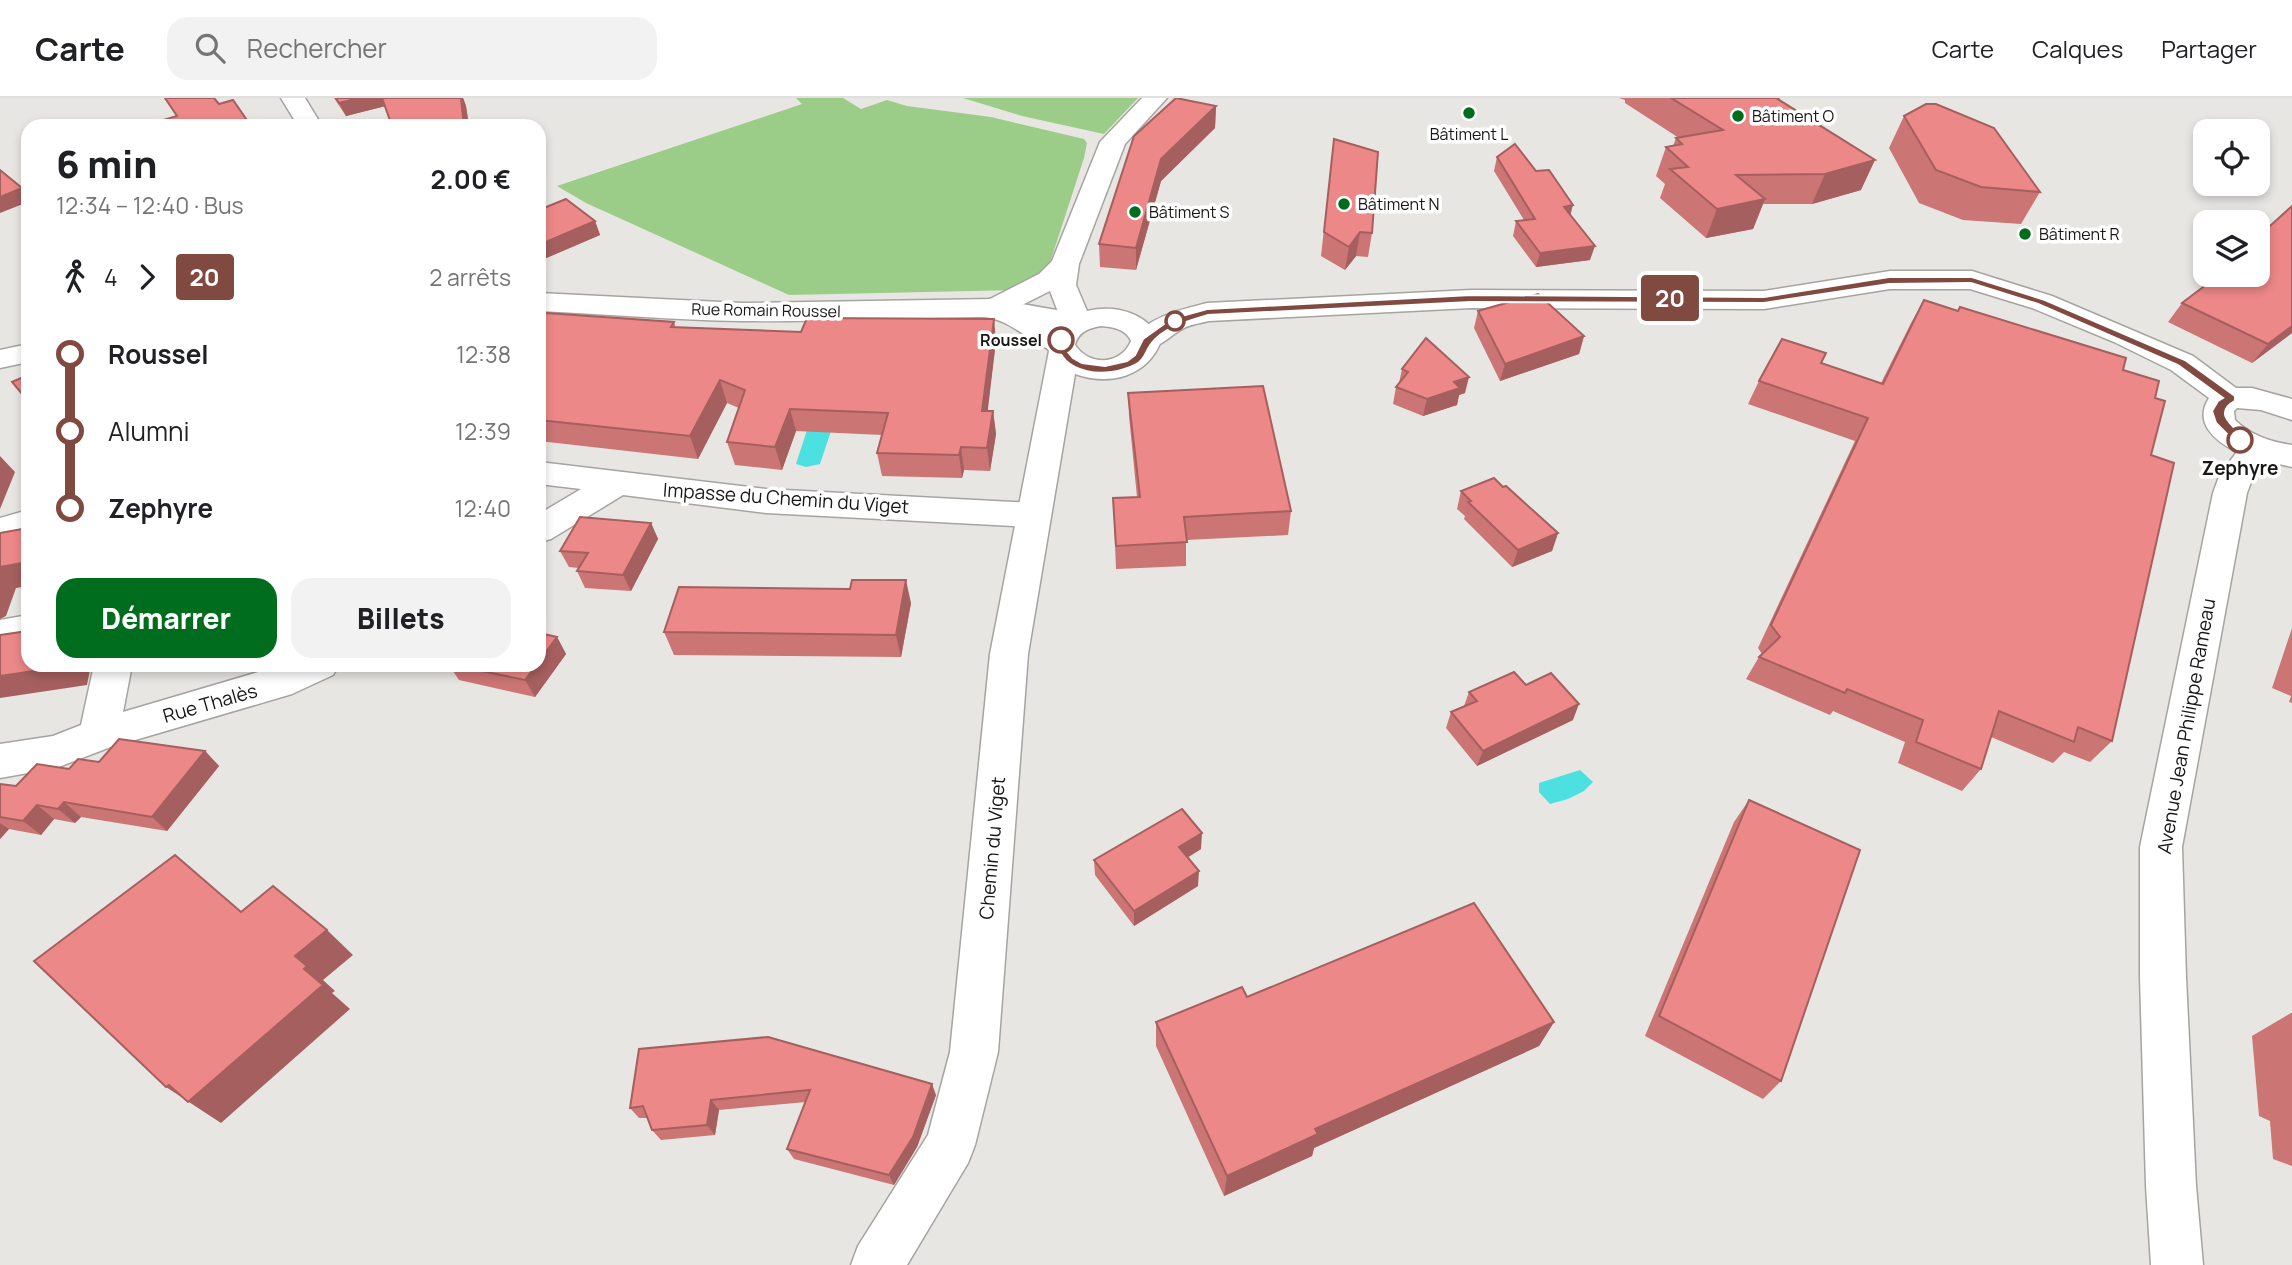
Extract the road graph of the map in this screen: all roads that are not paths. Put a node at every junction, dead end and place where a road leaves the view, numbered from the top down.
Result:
1 (293, 98) edge
2 (1155, 98) edge
3 (306, 119) edge
4 (1065, 264) junction
5 (546, 302) edge
6 (1322, 305) junction
7 (994, 308) junction
8 (1082, 331) junction
9 (1146, 341) junction
10 (21, 354) edge
11 (0, 359) edge
12 (1105, 370) junction
13 (2231, 399) junction
14 (1054, 410) junction
15 (2292, 411) edge
16 (2275, 452) edge
17 (546, 474) edge
18 (616, 484) junction
19 (1034, 515) junction
20 (21, 524) edge
21 (546, 526) edge
22 (0, 530) edge
23 (21, 630) edge
24 (0, 634) edge
25 (112, 672) edge
26 (304, 672) edge
27 (99, 735) junction
28 (0, 761) edge
29 (877, 1265) edge
30 (2177, 1265) edge

1 - 3 street
2 - 4 street
4 - 7 street
4 - 8 street
5 - 7 street, Rue Romain Roussel
6 - 8 street
6 - 9 street
6 - 13 street
7 - 8 street, Rue Romain Roussel
8 - 9 street
8 - 12 street
8 - 14 street, Chemin du Viget
9 - 12 street
10 - 11 street
12 - 14 street
13 - 15 street
13 - 16 street
14 - 19 street, Chemin du Viget
16 - 30 street, Avenue Jean Philippe Rameau
17 - 18 street, Impasse du Chemin du Viget
18 - 19 street, Impasse du Chemin du Viget
18 - 21 street
19 - 29 street, Chemin du Viget
20 - 22 street
23 - 24 street
25 - 27 street
26 - 27 street, Rue Thalès
27 - 28 street, Rue Thalès

